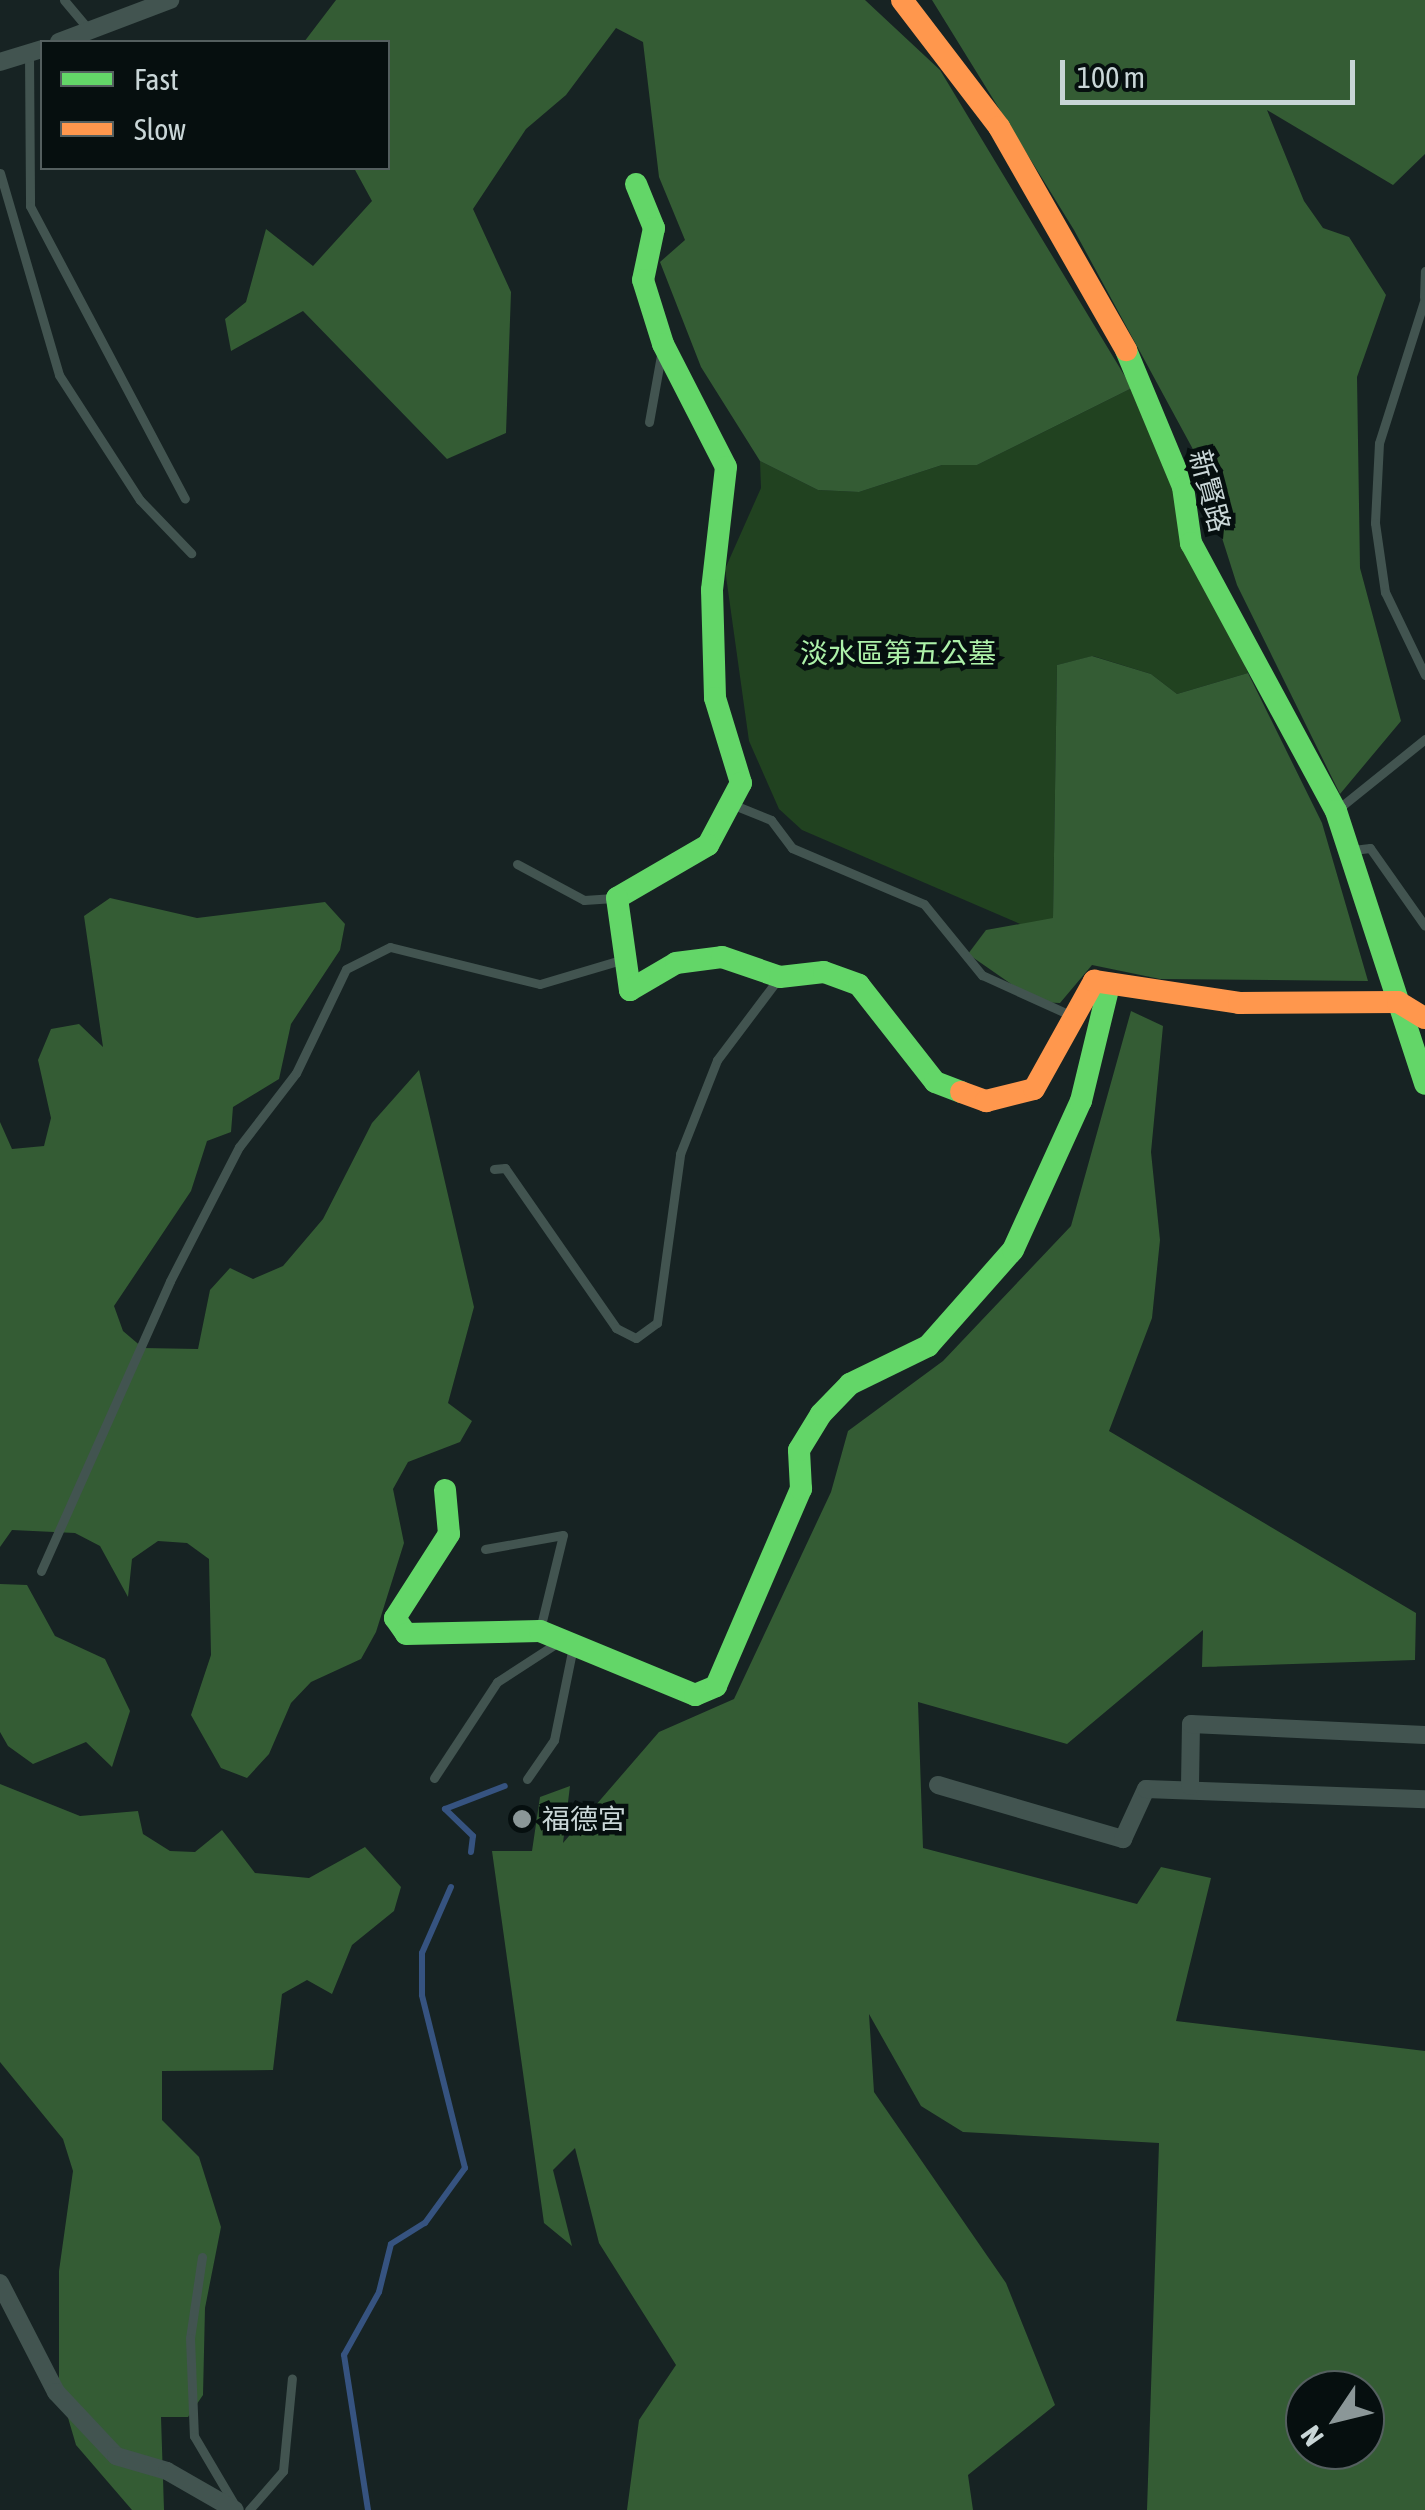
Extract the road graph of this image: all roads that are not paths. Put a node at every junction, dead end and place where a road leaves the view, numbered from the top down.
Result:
1 (64, 0) edge
2 (170, 0) edge
3 (902, 0) edge
4 (90, 30) junction
5 (64, 40) edge
6 (36, 52) edge
7 (0, 62) edge
8 (0, 173) edge
9 (636, 184) dead end
10 (1425, 271) edge
11 (1424, 297) edge
12 (663, 344) junction
13 (649, 422) dead end
14 (185, 499) dead end
15 (191, 553) dead end
16 (1425, 675) edge
17 (1425, 738) edge
18 (734, 805) junction
19 (1336, 811) junction
20 (1350, 850) junction
21 (517, 864) dead end
22 (617, 898) junction
23 (1425, 926) edge
24 (621, 960) junction
25 (780, 977) junction
26 (1109, 985) junction
27 (1398, 1002) junction
28 (1425, 1018) edge
29 (1078, 1019) junction
30 (1425, 1084) edge
31 (494, 1169) dead end
32 (446, 1490) dead end
33 (485, 1549) dead end
34 (41, 1571) dead end
35 (558, 1639) junction
36 (1425, 1736) edge
37 (434, 1778) dead end
38 (527, 1779) dead end
39 (938, 1785) dead end
40 (1190, 1786) junction
41 (1425, 1798) edge
42 (202, 2256) dead end
43 (0, 2283) edge
44 (292, 2378) dead end
45 (237, 2510) edge
46 (249, 2510) edge

1 - 4 lane
2 - 4 street
3 - 19 street, 新賢路
4 - 5 street
6 - 7 street
6 - 14 lane
8 - 15 lane
9 - 12 street
10 - 11 lane
11 - 16 lane
12 - 13 lane
12 - 18 street
17 - 19 lane
18 - 22 street
18 - 29 lane
19 - 20 street, 新賢路
20 - 23 lane
20 - 27 street, 新賢路
21 - 22 lane
22 - 24 street
24 - 25 street
24 - 34 lane
25 - 29 street
25 - 31 lane
26 - 27 street
26 - 29 street
26 - 35 street
27 - 28 street
27 - 30 street, 新賢路
32 - 35 street
33 - 35 lane
35 - 37 lane
35 - 38 lane
36 - 40 street
39 - 40 street
40 - 41 street
42 - 45 lane
43 - 45 street
44 - 46 lane

